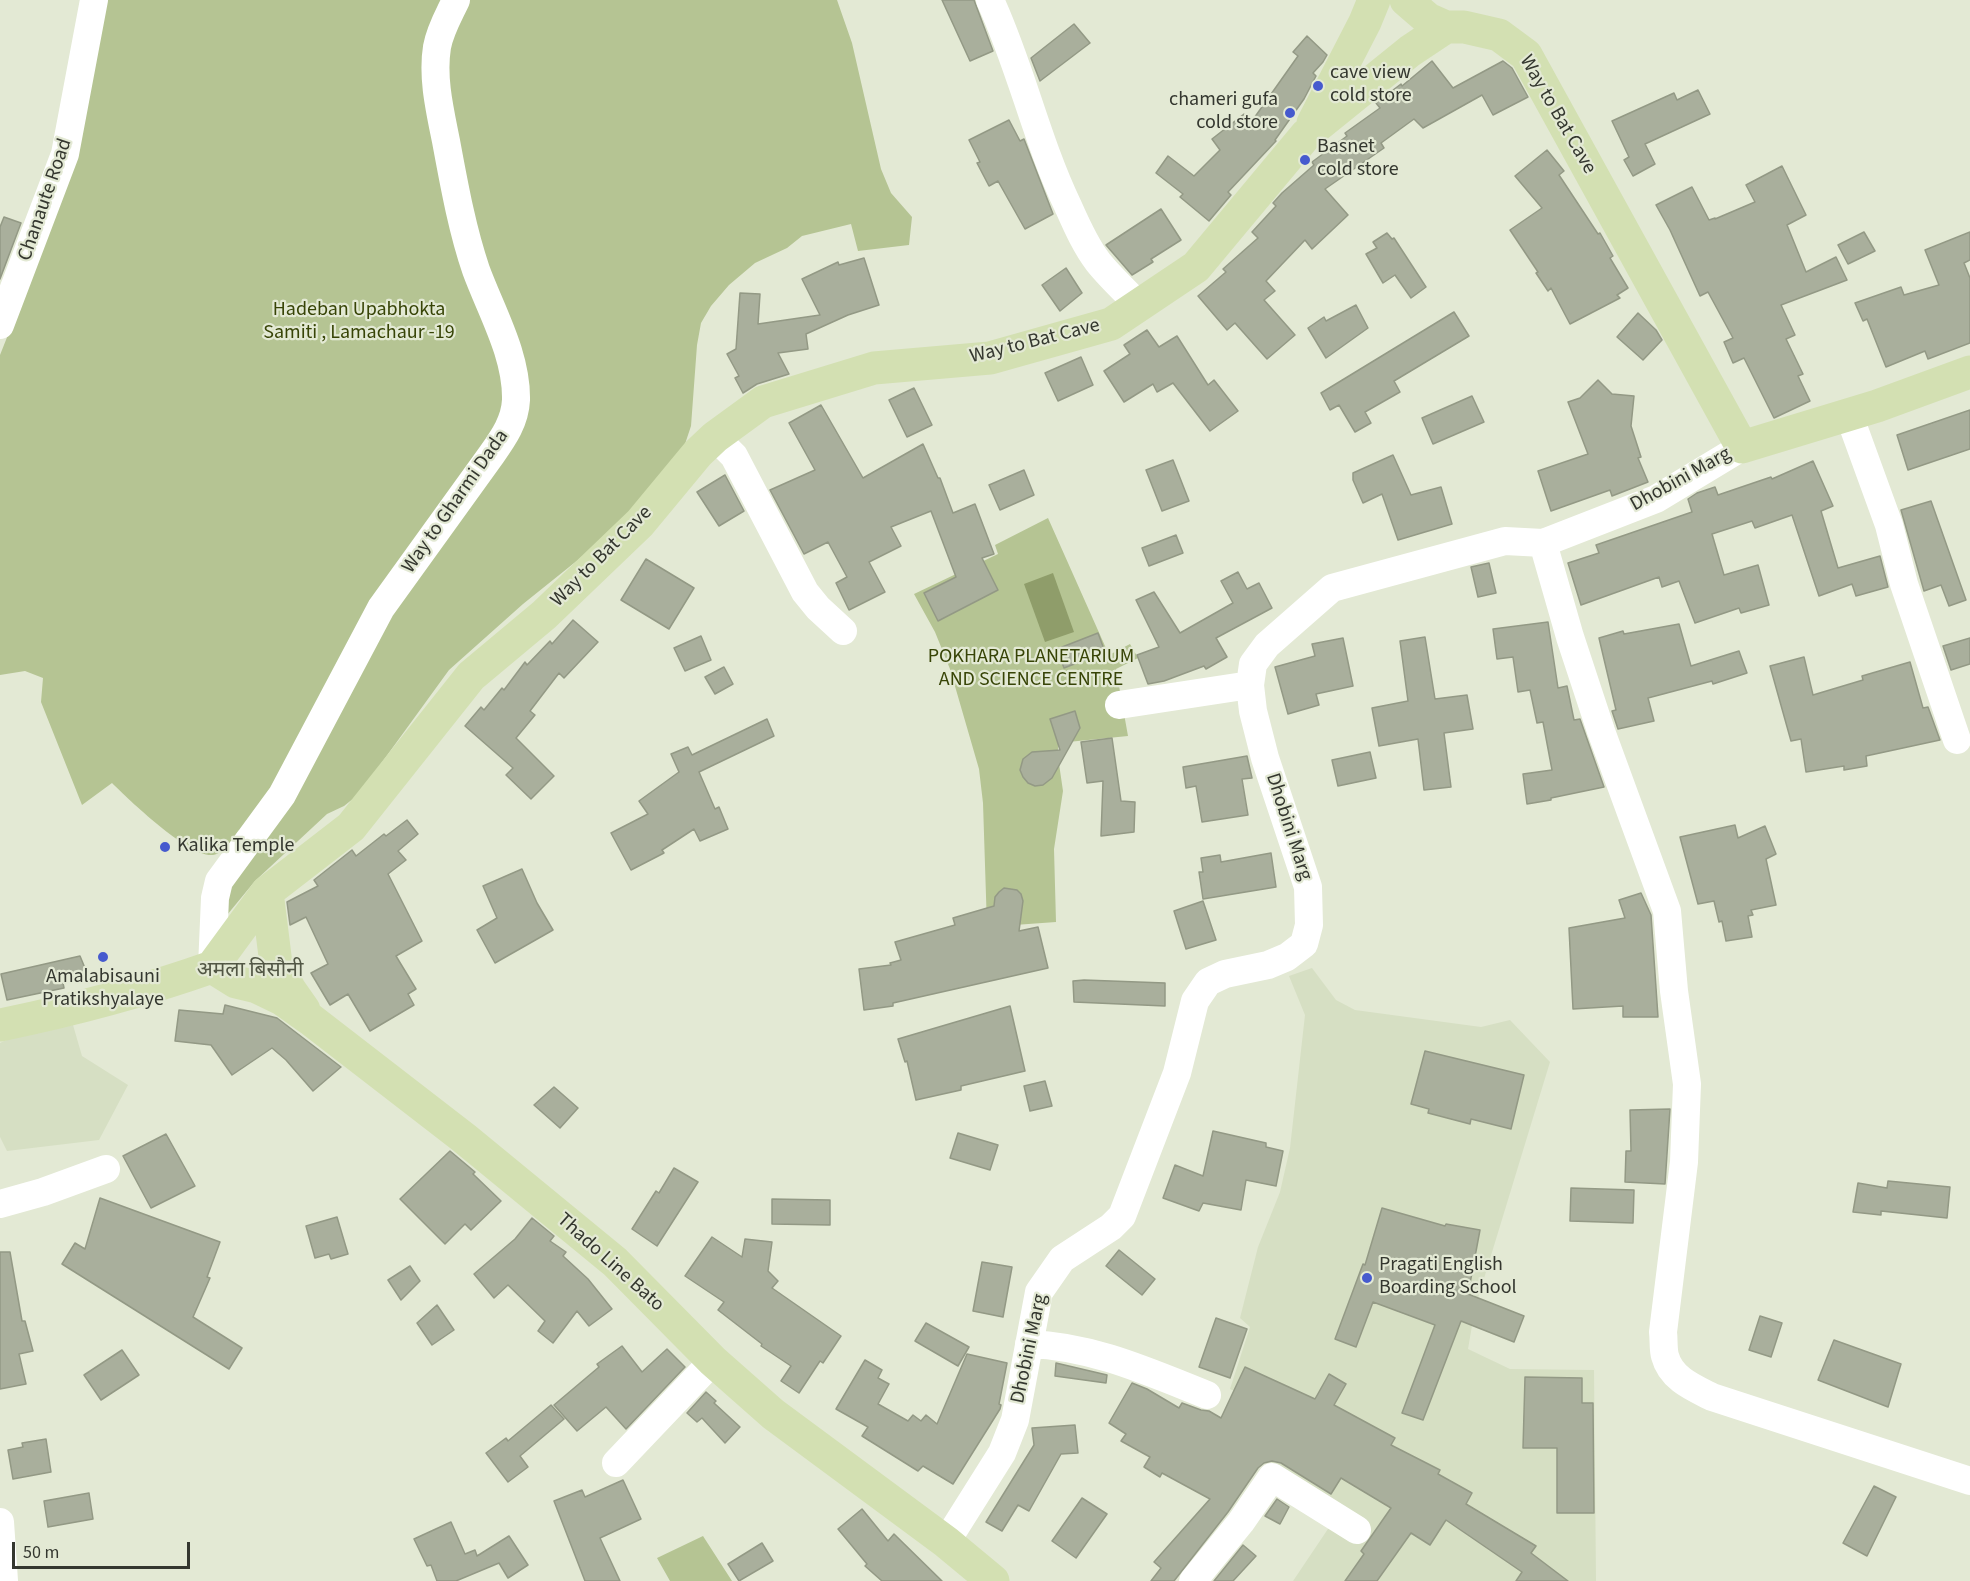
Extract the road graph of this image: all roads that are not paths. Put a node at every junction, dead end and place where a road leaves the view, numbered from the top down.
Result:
1 (94, 0) edge
2 (456, 0) edge
3 (990, 0) edge
4 (1374, 0) edge
5 (1406, 0) edge
6 (1446, 27) junction
7 (1306, 135) junction
8 (1139, 305) junction
9 (0, 325) edge
10 (1970, 372) edge
11 (1849, 415) junction
12 (715, 436) junction
13 (1742, 447) junction
14 (1543, 543) junction
15 (843, 631) dead end
16 (1250, 685) junction
17 (1119, 705) dead end
18 (1957, 740) dead end
19 (267, 892) junction
20 (212, 967) junction
21 (310, 1019) junction
22 (0, 1025) edge
23 (106, 1169) dead end
24 (0, 1204) edge
25 (1029, 1344) junction
26 (713, 1361) junction
27 (1207, 1395) dead end
28 (616, 1463) dead end
29 (1970, 1481) edge
30 (0, 1522) edge
31 (1357, 1530) dead end
32 (946, 1542) junction
33 (4, 1581) edge
34 (993, 1581) edge
35 (1192, 1581) edge

1 - 9 street, Chanaute Road
2 - 20 street, Way to Gharmi Dada
3 - 8 street
4 - 7 main road
5 - 6 main road
6 - 7 main road, Way to Bat Cave
6 - 13 main road, Way to Bat Cave
7 - 8 main road, Way to Bat Cave
8 - 12 main road, Way to Bat Cave
10 - 11 main road
11 - 13 main road
11 - 18 street
12 - 15 street
12 - 19 main road, Way to Bat Cave
13 - 14 street, Dhobini Marg
14 - 16 street, Dhobini Marg
14 - 29 street
16 - 17 street
16 - 25 street, Dhobini Marg
19 - 20 main road, Way to Bat Cave
19 - 21 main road
20 - 21 main road, Thado Line Bato
20 - 22 main road
21 - 26 main road, Thado Line Bato
23 - 24 street
25 - 27 street
25 - 32 street, Dhobini Marg
26 - 28 street
26 - 32 main road, Thado Line Bato
30 - 33 street
31 - 35 street
32 - 34 main road, Thado Line Bato

